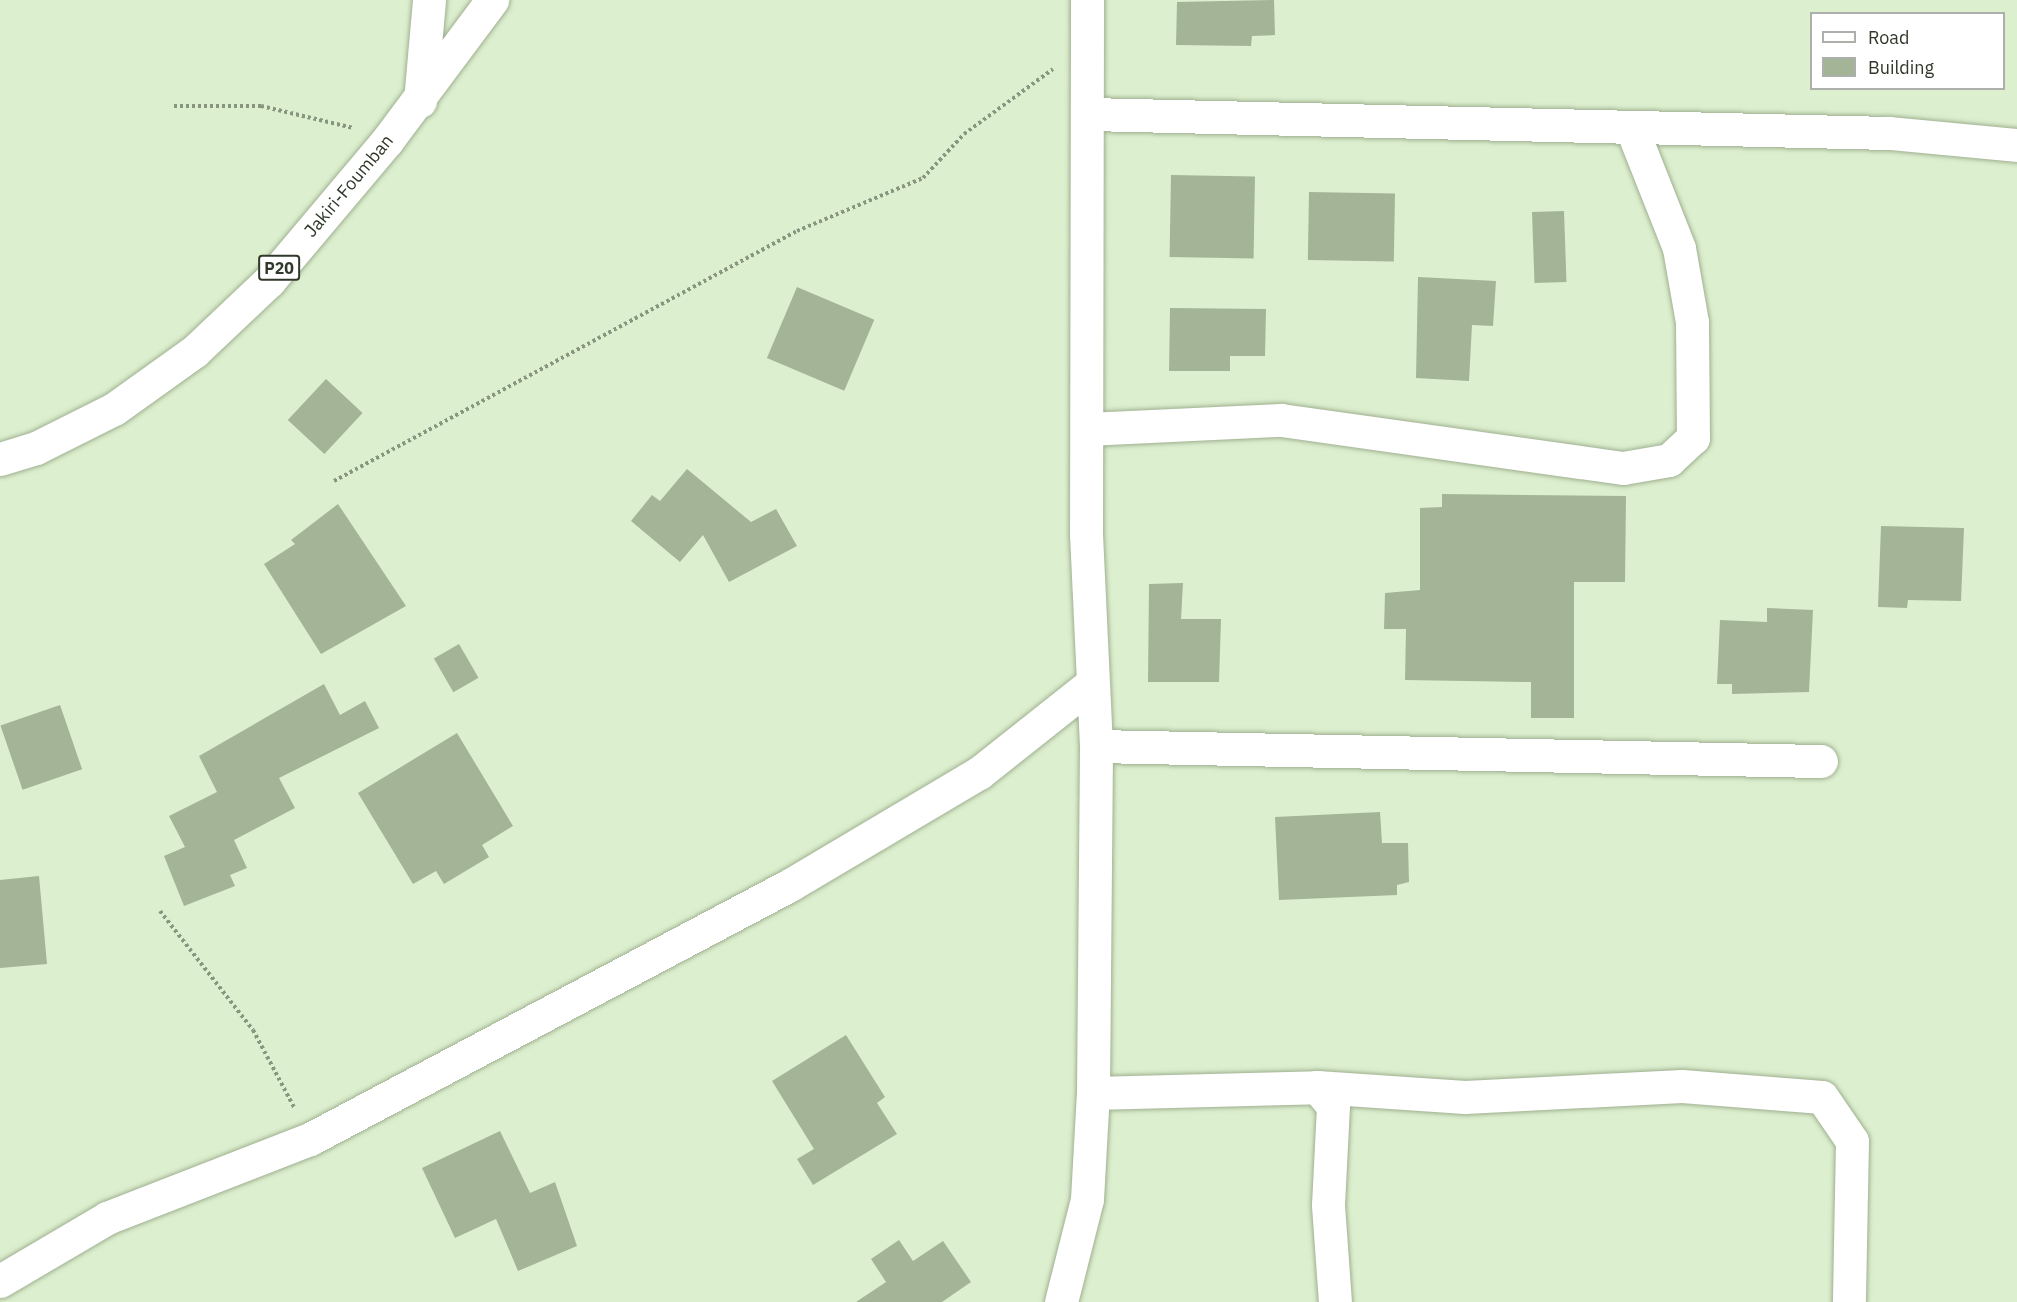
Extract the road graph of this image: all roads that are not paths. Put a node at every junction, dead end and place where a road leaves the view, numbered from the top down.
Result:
1 (429, 0) edge
2 (492, 0) edge
3 (1087, 0) edge
4 (420, 101) junction
5 (1089, 114) junction
6 (1631, 127) junction
7 (2017, 145) edge
8 (1088, 429) junction
9 (0, 459) edge
10 (1090, 685) junction
11 (1096, 746) junction
12 (1821, 761) dead end
13 (1317, 1088) junction
14 (1093, 1093) junction
15 (0, 1281) edge
16 (1061, 1302) edge
17 (1335, 1302) edge
18 (1849, 1302) edge

1 - 4 street
2 - 4 street, Jakiri-Foumban / P20
3 - 5 street
4 - 9 street, Jakiri-Foumban / P20
5 - 6 street
5 - 8 street
6 - 7 street
6 - 8 street
8 - 10 street
10 - 11 street
10 - 15 street
11 - 12 street
11 - 14 street
13 - 14 street
13 - 17 street
13 - 18 street
14 - 16 street

